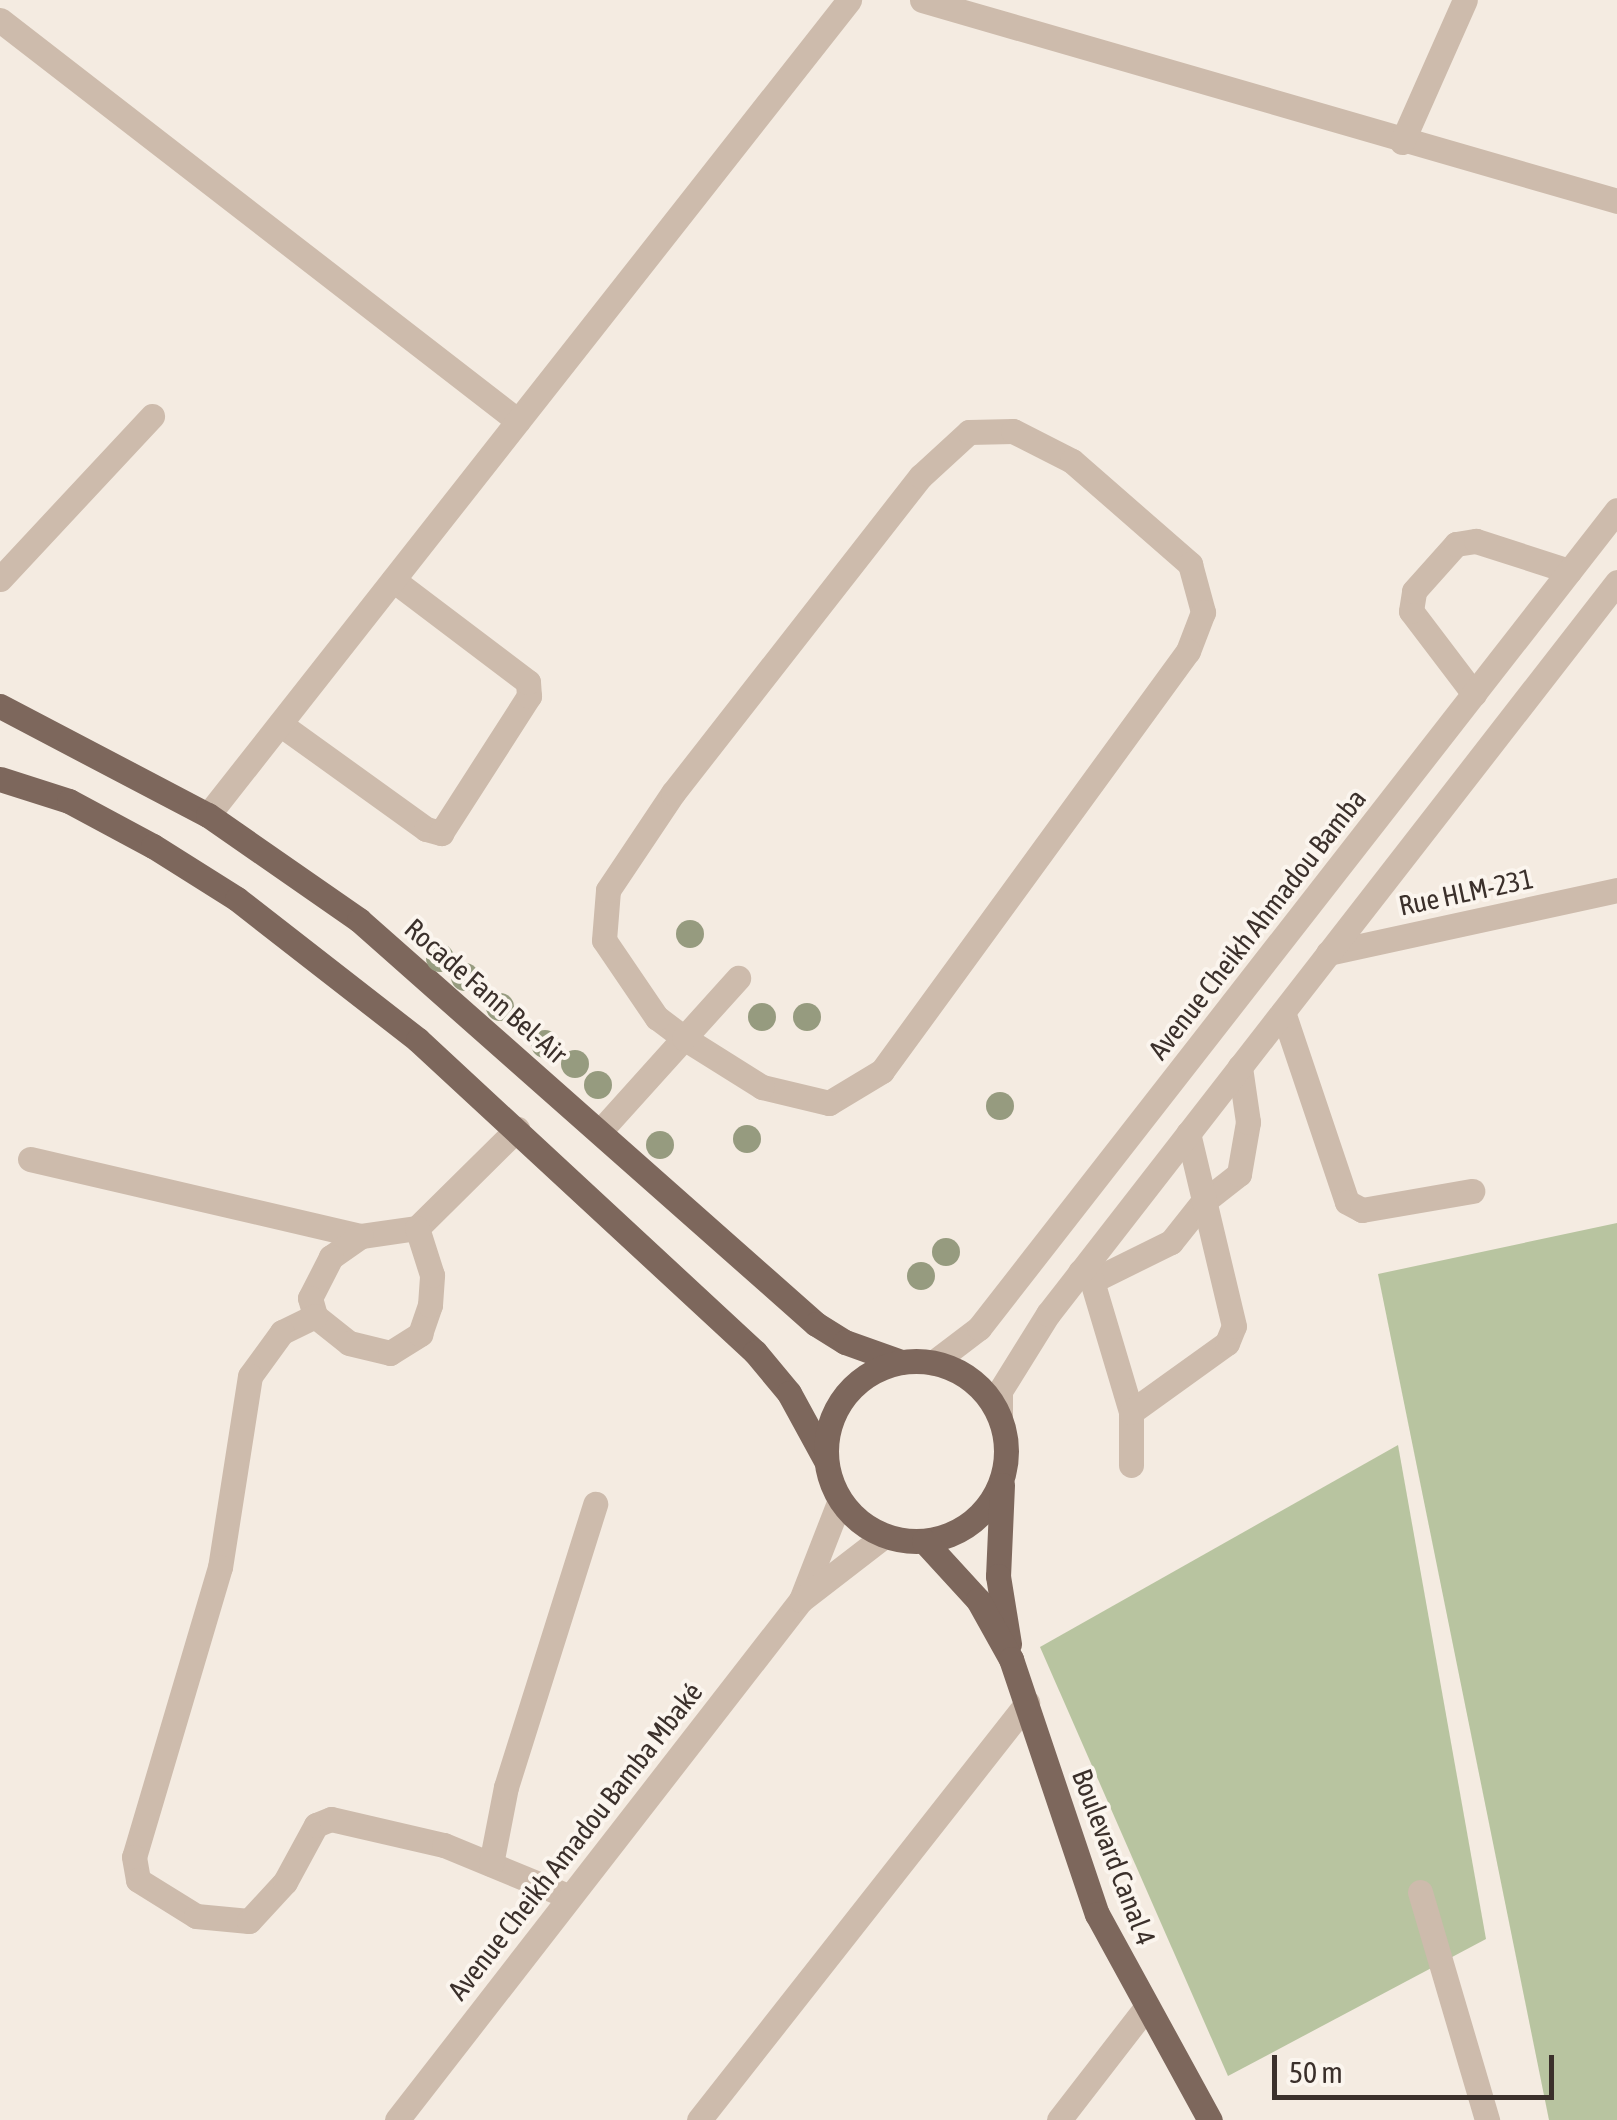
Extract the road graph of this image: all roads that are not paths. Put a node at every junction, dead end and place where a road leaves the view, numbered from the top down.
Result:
1 (848, 0) edge
2 (922, 0) edge
3 (1465, 0) edge
4 (0, 20) edge
5 (1402, 142) junction
6 (1617, 201) edge
7 (152, 416) dead end
8 (518, 421) junction
9 (1617, 510) edge
10 (1569, 571) junction
11 (0, 578) edge
12 (393, 580) junction
13 (1617, 582) edge
14 (1474, 694) junction
15 (0, 706) edge
16 (280, 724) junction
17 (0, 779) edge
18 (208, 815) junction
19 (1617, 890) edge
20 (1328, 954) junction
21 (738, 978) dead end
22 (1283, 1012) junction
23 (684, 1038) junction
24 (1240, 1067) junction
25 (517, 1129) junction
26 (602, 1129) junction
27 (1188, 1133) junction
28 (30, 1159) dead end
29 (1472, 1190) dead end
30 (1202, 1203) junction
31 (418, 1228) junction
32 (361, 1236) junction
33 (1086, 1276) junction
34 (315, 1316) junction
35 (902, 1362) junction
36 (933, 1364) junction
37 (1131, 1412) junction
38 (1000, 1418) junction
39 (826, 1461) junction
40 (1131, 1465) dead end
41 (1002, 1478) junction
42 (840, 1500) junction
43 (596, 1504) dead end
44 (884, 1536) junction
45 (924, 1541) junction
46 (801, 1600) junction
47 (1011, 1659) junction
48 (1027, 1704) junction
49 (491, 1864) junction
50 (1420, 1892) dead end
51 (570, 1897) junction
52 (1144, 2010) junction
53 (397, 2120) edge
54 (700, 2120) edge
55 (1059, 2120) edge
56 (1210, 2120) edge
57 (1487, 2120) edge

1 - 8 street
2 - 5 street
3 - 5 street
4 - 8 street
5 - 6 street
7 - 11 street
8 - 12 street
9 - 10 street, Avenue Cheikh Ahmadou Bamba
10 - 14 street, Avenue Cheikh Ahmadou Bamba
10 - 14 street
12 - 16 street
12 - 16 street
13 - 20 street
14 - 36 street, Avenue Cheikh Ahmadou Bamba
15 - 18 main road, Rocade Fann Bel-Air
16 - 18 street
17 - 25 main road
18 - 26 main road, Rocade Fann Bel-Air
19 - 20 street, Rue HLM-231
20 - 22 street
21 - 23 street
22 - 24 street
22 - 29 street
23 - 23 street
23 - 26 street
24 - 27 street
24 - 30 street
25 - 31 street
25 - 39 main road
26 - 35 main road, Rocade Fann Bel-Air
27 - 30 street
27 - 33 street
28 - 32 street
30 - 33 street
30 - 37 street
31 - 32 street
31 - 34 street
32 - 34 street
33 - 37 street
33 - 38 street
34 - 49 street
35 - 36 main road
35 - 39 main road
36 - 38 main road
37 - 40 street
38 - 41 main road
39 - 42 main road
41 - 45 main road
41 - 47 main road
42 - 44 main road
42 - 46 street, Avenue Cheikh Amadou Bamba Mbaké
43 - 49 street
44 - 45 main road
44 - 46 street, Avenue Cheikh Amadou Bamba Mbaké
45 - 47 main road
46 - 51 street, Avenue Cheikh Amadou Bamba Mbaké
47 - 48 main road, Boulevard Canal 4
48 - 52 main road, Boulevard Canal 4
48 - 54 street
49 - 51 street
50 - 57 street
51 - 53 street, Avenue Cheikh Amadou Bamba Mbaké
52 - 55 street
52 - 56 main road, Boulevard Canal 4

